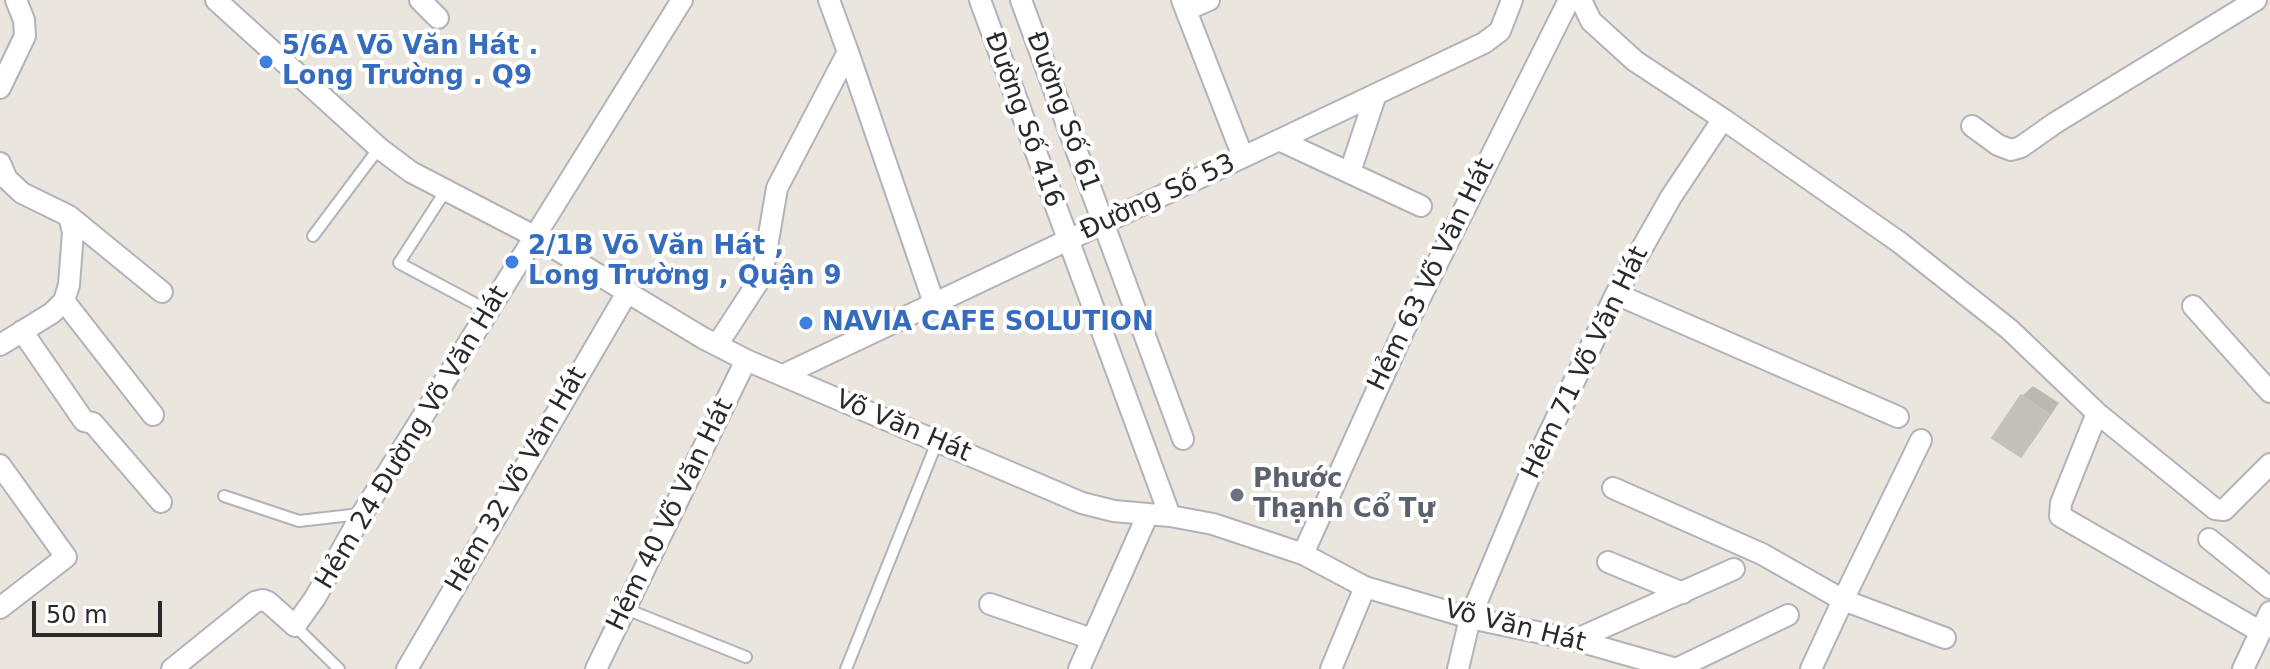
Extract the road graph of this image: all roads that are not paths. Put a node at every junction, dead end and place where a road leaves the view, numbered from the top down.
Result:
1 (16, 0) edge
2 (216, 0) edge
3 (420, 0) edge
4 (682, 0) edge
5 (829, 0) edge
6 (980, 0) edge
7 (1021, 0) edge
8 (1209, 0) edge
9 (1512, 0) edge
10 (1569, 0) edge
11 (1581, 0) edge
12 (2256, 0) edge
13 (1184, 5) edge
14 (438, 18) dead end
15 (848, 52) junction
16 (0, 88) edge
17 (1376, 94) junction
18 (1723, 119) junction
19 (1972, 126) dead end
20 (1279, 140) junction
21 (379, 148) junction
22 (1243, 157) junction
23 (0, 163) edge
24 (1350, 172) junction
25 (446, 190) junction
26 (1421, 206) dead end
27 (69, 216) junction
28 (1102, 224) junction
29 (313, 236) dead end
30 (536, 237) junction
31 (1067, 240) junction
32 (628, 291) junction
33 (162, 292) dead end
34 (1616, 294) junction
35 (64, 301) junction
36 (934, 303) junction
37 (2193, 306) dead end
38 (489, 311) junction
39 (22, 331) junction
40 (0, 345) edge
41 (717, 345) junction
42 (746, 360) junction
43 (783, 375) junction
44 (2270, 392) edge
45 (2097, 413) junction
46 (153, 415) dead end
47 (1898, 417) dead end
48 (1183, 439) dead end
49 (1921, 440) dead end
50 (937, 442) junction
51 (2270, 464) edge
52 (0, 465) edge
53 (1613, 488) dead end
54 (224, 496) dead end
55 (161, 502) dead end
56 (362, 514) junction
57 (1148, 514) junction
58 (1170, 516) junction
59 (2209, 539) dead end
60 (1303, 554) junction
61 (1608, 562) dead end
62 (1734, 569) dead end
63 (1365, 587) junction
64 (2270, 588) edge
65 (1683, 593) junction
66 (1843, 600) junction
67 (990, 604) dead end
68 (1, 606) edge
69 (626, 609) junction
70 (2270, 612) edge
71 (1788, 615) dead end
72 (1470, 618) junction
73 (295, 626) junction
74 (2261, 632) junction
75 (1945, 638) dead end
76 (1092, 639) junction
77 (1575, 640) junction
78 (746, 657) dead end
79 (172, 669) edge
80 (339, 669) edge
81 (407, 669) edge
82 (596, 669) edge
83 (846, 669) edge
84 (1079, 669) edge
85 (1331, 669) edge
86 (1458, 669) edge
87 (1676, 669) edge
88 (1811, 669) edge
89 (2243, 669) edge

1 - 16 street
2 - 21 street, Võ Văn Hát
3 - 14 street
4 - 30 street, Hẻm 24 Đường Võ Văn Hát
5 - 15 street
6 - 31 street, Đường Số 416
7 - 28 street, Đường Số 61
8 - 13 street
9 - 17 street, Đường Số 53
10 - 60 street, Hẻm 63 Võ Văn Hát
11 - 18 street
12 - 19 street
13 - 22 street
15 - 36 street
15 - 41 street
17 - 20 street, Đường Số 53
17 - 24 street
18 - 34 street, Hẻm 71 Võ Văn Hát
18 - 45 street
20 - 22 street, Đường Số 53
20 - 24 street
21 - 25 street, Võ Văn Hát
21 - 29 lane
22 - 28 street, Đường Số 53
23 - 27 street
24 - 26 street
25 - 30 street, Võ Văn Hát
25 - 38 lane
27 - 33 street
27 - 35 street
28 - 31 street, Đường Số 53
28 - 48 street, Đường Số 61
30 - 32 street, Võ Văn Hát
30 - 38 street, Hẻm 24 Đường Võ Văn Hát
31 - 36 street, Đường Số 53
31 - 58 street, Đường Số 416
32 - 41 street, Võ Văn Hát
32 - 81 street, Hẻm 32 Võ Văn Hát
34 - 47 street
34 - 72 street, Hẻm 71 Võ Văn Hát
35 - 39 street
35 - 46 street
36 - 43 street, Đường Số 53
37 - 44 street
38 - 56 street, Hẻm 24 Đường Võ Văn Hát
39 - 40 street
39 - 55 street
41 - 42 street, Võ Văn Hát
42 - 43 street, Võ Văn Hát
42 - 69 street, Hẻm 40 Võ Văn Hát
43 - 50 street, Võ Văn Hát
45 - 51 street
45 - 74 street
49 - 66 street
50 - 57 street, Võ Văn Hát
50 - 83 lane
52 - 68 street
53 - 66 street
54 - 56 lane
56 - 73 street, Hẻm 24 Đường Võ Văn Hát
57 - 58 street, Võ Văn Hát
57 - 76 street
58 - 60 street, Võ Văn Hát
59 - 64 street
60 - 63 street, Võ Văn Hát
61 - 65 street
62 - 65 street
63 - 72 street, Võ Văn Hát
63 - 85 street
65 - 77 street
66 - 75 street
66 - 88 street
67 - 76 street
69 - 78 lane
69 - 82 street, Hẻm 40 Võ Văn Hát
70 - 74 street
71 - 87 street
72 - 77 street, Võ Văn Hát
72 - 86 street, Hẻm 71 Võ Văn Hát
73 - 79 street
73 - 80 lane
74 - 89 street
76 - 84 street
77 - 87 street, Võ Văn Hát

